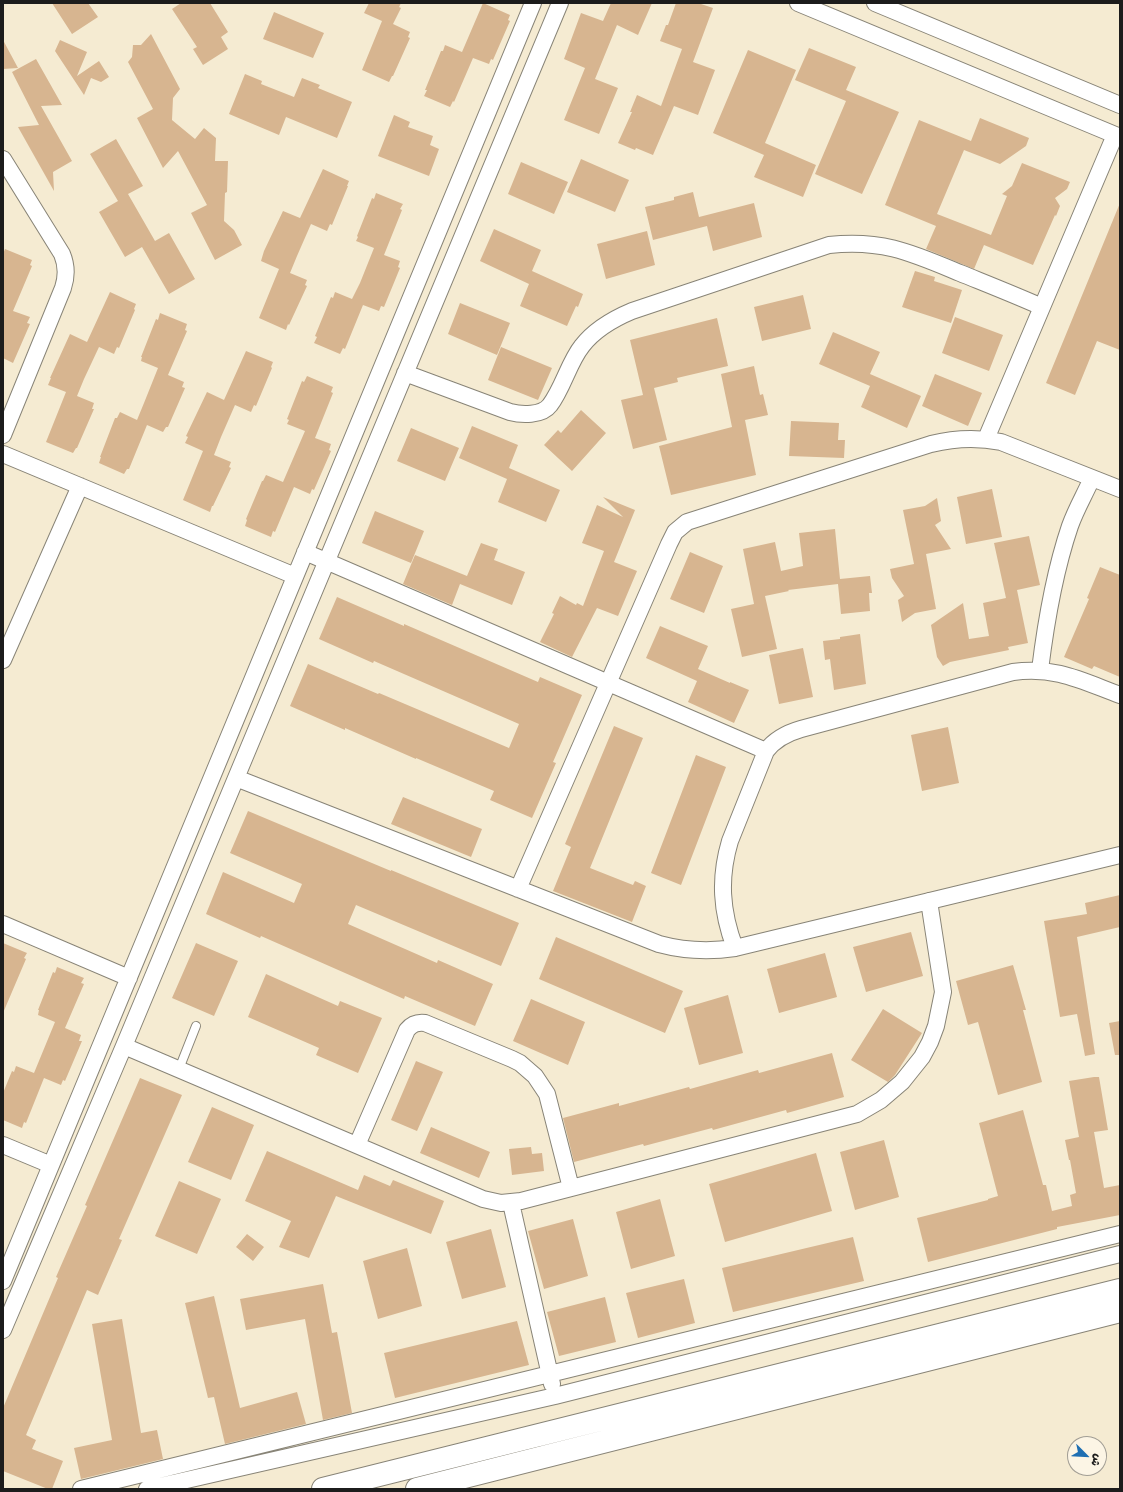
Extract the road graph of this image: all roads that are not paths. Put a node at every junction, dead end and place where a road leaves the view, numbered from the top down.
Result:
1 (533, 3) edge
2 (560, 3) edge
3 (798, 3) edge
4 (875, 3) edge
5 (1120, 106) edge
6 (1117, 136) edge
7 (3, 159) edge
8 (1042, 307) junction
9 (405, 374) junction
10 (3, 435) edge
11 (986, 439) junction
12 (3, 454) edge
13 (1092, 478) junction
14 (80, 486) junction
15 (1120, 489) edge
16 (305, 552) junction
17 (327, 562) junction
18 (295, 576) junction
19 (3, 660) edge
20 (1040, 670) junction
21 (608, 683) junction
22 (1120, 695) edge
23 (766, 751) junction
24 (236, 778) junction
25 (1120, 855) edge
26 (167, 885) junction
27 (518, 889) junction
28 (188, 893) junction
29 (929, 901) junction
30 (3, 924) edge
31 (735, 948) junction
32 (129, 978) junction
33 (196, 1026) dead end
34 (124, 1046) junction
35 (179, 1069) junction
36 (3, 1145) edge
37 (356, 1145) junction
38 (51, 1165) junction
39 (571, 1188) junction
40 (511, 1202) junction
41 (1120, 1234) edge
42 (1120, 1254) edge
43 (3, 1281) edge
44 (1120, 1290) edge
45 (1120, 1311) edge
46 (3, 1330) edge
47 (550, 1374) junction
48 (555, 1396) junction
49 (81, 1489) edge
50 (147, 1489) edge
51 (323, 1489) edge
52 (417, 1489) edge

1 - 16 street
2 - 9 street
3 - 6 street
4 - 5 street
6 - 8 street
7 - 10 street
8 - 9 street
8 - 11 street
9 - 17 street
11 - 13 street
11 - 21 street
12 - 14 street
13 - 15 street
13 - 20 street
14 - 18 street
14 - 19 street
16 - 17 street
16 - 18 street
17 - 21 street
17 - 24 street
18 - 26 street
20 - 22 street
20 - 23 street
21 - 23 street
21 - 27 street
23 - 31 street
24 - 27 street
24 - 28 street
25 - 29 street
26 - 28 street
26 - 32 street
27 - 31 street
28 - 34 street
29 - 31 street
29 - 39 street
30 - 32 street
32 - 38 street
33 - 35 lane
34 - 35 street
34 - 46 street
35 - 37 street
36 - 38 street
37 - 39 street
37 - 40 street
38 - 43 street
39 - 40 street
40 - 47 street
41 - 47 street
42 - 48 street
44 - 51 main road
45 - 52 main road
47 - 48 street
47 - 49 street
48 - 50 street

